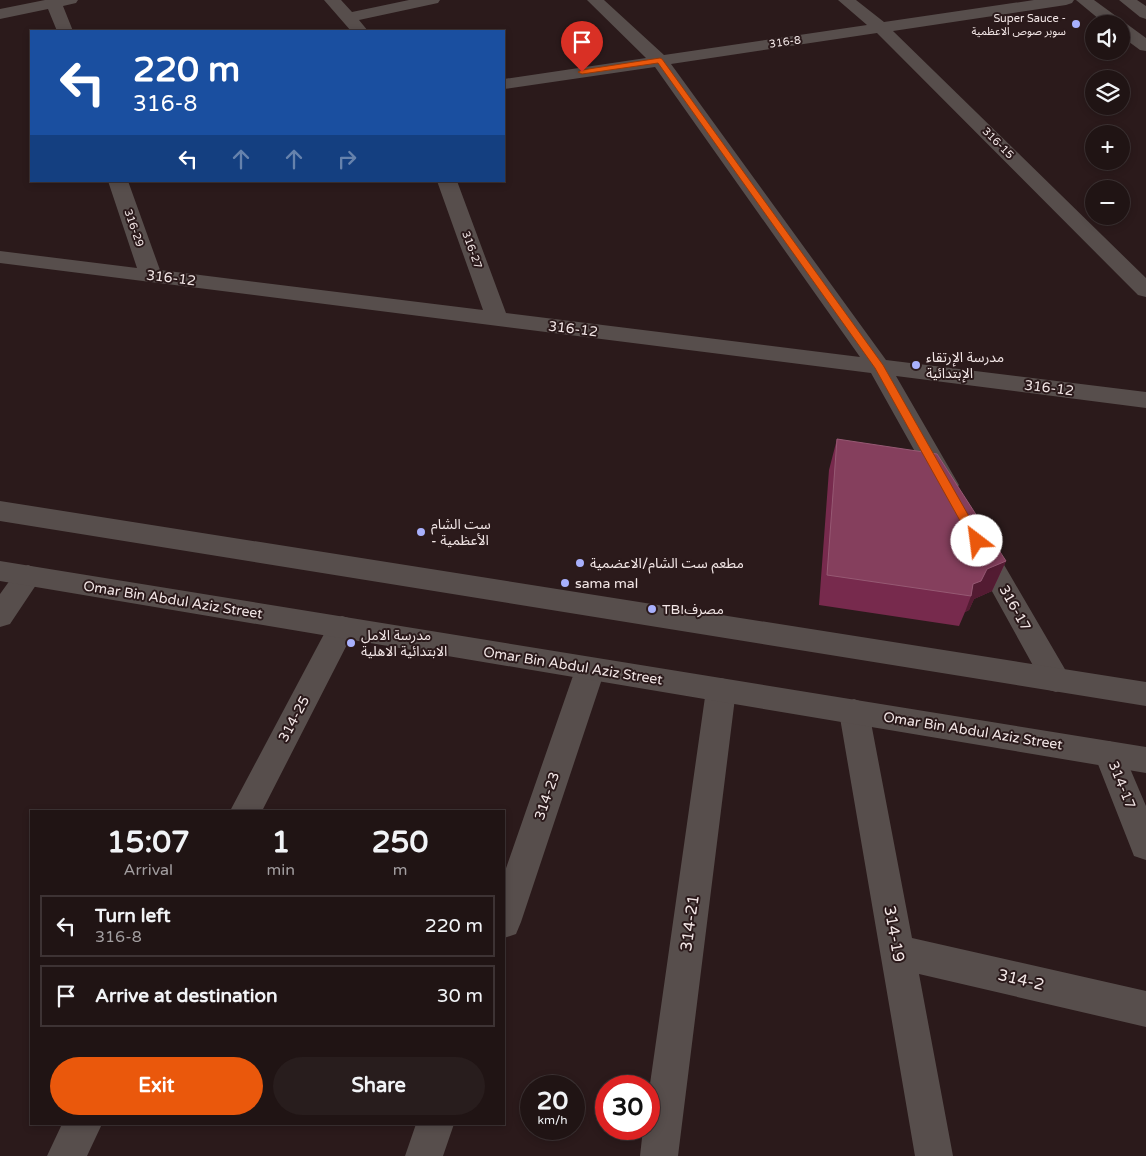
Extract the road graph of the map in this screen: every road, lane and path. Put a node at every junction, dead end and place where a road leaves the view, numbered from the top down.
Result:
1 (332, 0) edge
2 (432, 0) edge
3 (596, 0) edge
4 (846, 0) edge
5 (1066, 0) edge
6 (1084, 0) edge
7 (1127, 0) edge
8 (60, 1) edge
9 (0, 14) edge
10 (1146, 14) edge
11 (1104, 15) edge
12 (348, 18) junction
13 (880, 28) junction
14 (65, 30) edge
15 (359, 30) edge
16 (1130, 34) edge
17 (1146, 46) edge
18 (660, 61) junction
19 (505, 84) edge
20 (118, 182) edge
21 (446, 182) edge
22 (0, 257) edge
23 (151, 276) junction
24 (1146, 290) edge
25 (497, 319) junction
26 (879, 367) junction
27 (1146, 400) edge
28 (958, 506) edge
29 (0, 511) edge
30 (972, 532) edge
31 (0, 571) edge
32 (28, 576) junction
33 (0, 616) edge
34 (342, 627) junction
35 (590, 670) junction
36 (1056, 680) junction
37 (721, 690) junction
38 (1146, 694) edge
39 (854, 712) junction
40 (1109, 754) junction
41 (1146, 760) edge
42 (247, 810) edge
43 (1146, 845) edge
44 (505, 919) edge
45 (897, 952) junction
46 (1146, 1009) edge
47 (82, 1125) edge
48 (435, 1125) edge
49 (66, 1156) edge
50 (424, 1156) edge
51 (659, 1156) edge
52 (934, 1156) edge

1 - 12 street
2 - 12 street
3 - 18 street
4 - 13 street, 316-15
5 - 13 street, 316-8
6 - 11 street
7 - 10 street
8 - 9 street
8 - 14 street
12 - 15 street
13 - 18 street, 316-8
13 - 24 street, 316-15
16 - 17 street
18 - 19 street, 316-8
18 - 26 street
20 - 23 street, 316-29
21 - 25 street, 316-27
22 - 23 street, 316-12
23 - 25 street, 316-12
25 - 26 street, 316-12
26 - 27 street, 316-12
26 - 28 street
29 - 36 street
30 - 36 street, 316-17
31 - 32 street, Omar Bin Abdul Aziz Street
32 - 33 street
32 - 34 street, Omar Bin Abdul Aziz Street
34 - 35 street, Omar Bin Abdul Aziz Street
34 - 42 street, 314-25
35 - 37 street, Omar Bin Abdul Aziz Street
35 - 44 street, 314-23
36 - 38 street
37 - 39 street, Omar Bin Abdul Aziz Street
37 - 51 street, 314-21
39 - 40 street, Omar Bin Abdul Aziz Street
39 - 45 street, 314-19
40 - 41 street, Omar Bin Abdul Aziz Street
40 - 43 street, 314-17
45 - 46 street, 314-2
45 - 52 street, 314-19
47 - 49 street
48 - 50 street

